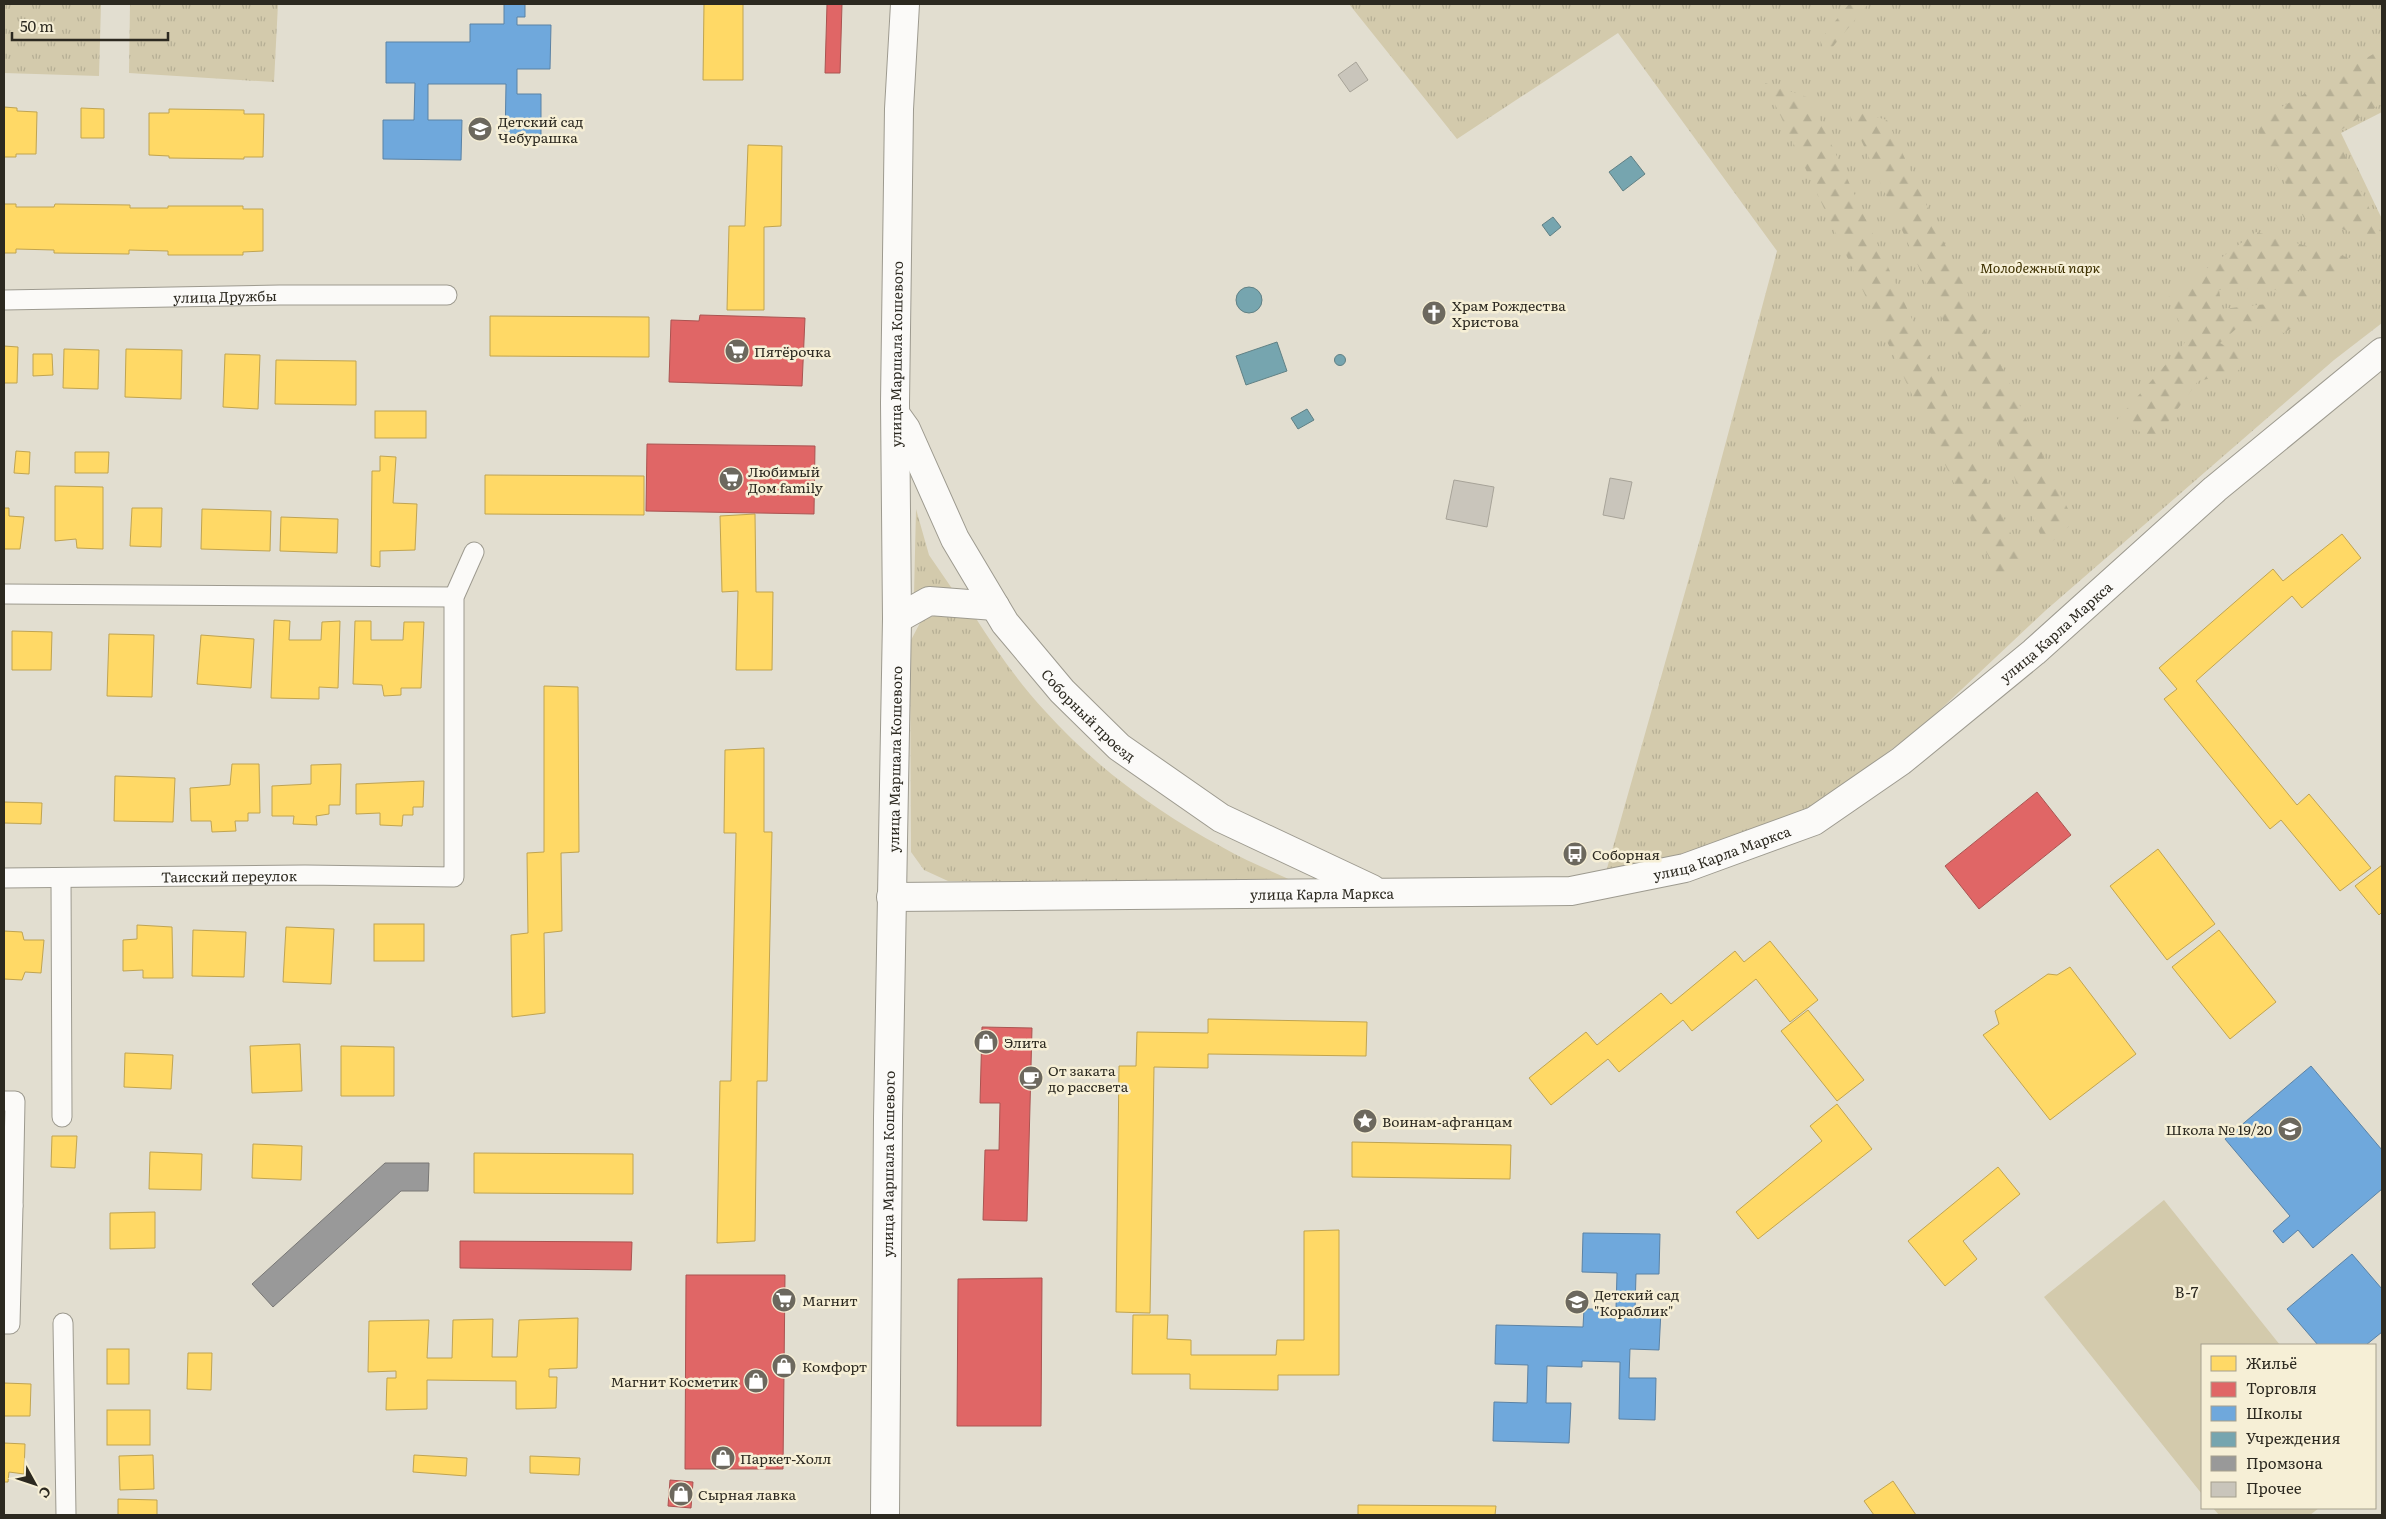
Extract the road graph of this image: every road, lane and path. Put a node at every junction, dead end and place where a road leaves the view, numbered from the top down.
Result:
1 (906, 4) edge
2 (909, 4) edge
3 (447, 296) dead end
4 (4, 300) edge
5 (2382, 352) edge
6 (2382, 365) edge
7 (901, 422) junction
8 (474, 552) dead end
9 (4, 594) edge
10 (454, 597) junction
11 (995, 606) junction
12 (900, 617) junction
13 (4, 878) edge
14 (61, 878) junction
15 (1383, 895) junction
16 (895, 900) junction
17 (4, 1101) edge
18 (62, 1117) dead end
19 (8, 1206) edge
20 (4, 1324) edge
21 (63, 1324) dead end
22 (66, 1515) edge
23 (885, 1515) edge
24 (892, 1515) edge

1 - 7 street, улица Маршала Кошевого
2 - 7 street
3 - 4 street, улица Дружбы
5 - 15 street, улица Карла Маркса
6 - 15 street
7 - 11 street, Соборный проезд
7 - 12 street, улица Маршала Кошевого
8 - 10 street
9 - 10 street
10 - 14 street, Таисский переулок
11 - 12 street
11 - 15 street, Соборный проезд
12 - 16 street, улица Маршала Кошевого
13 - 14 street, Таисский переулок
14 - 18 street
15 - 16 street, улица Карла Маркса
16 - 23 street, улица Маршала Кошевого
16 - 24 street
17 - 19 street
19 - 20 street
21 - 22 street

